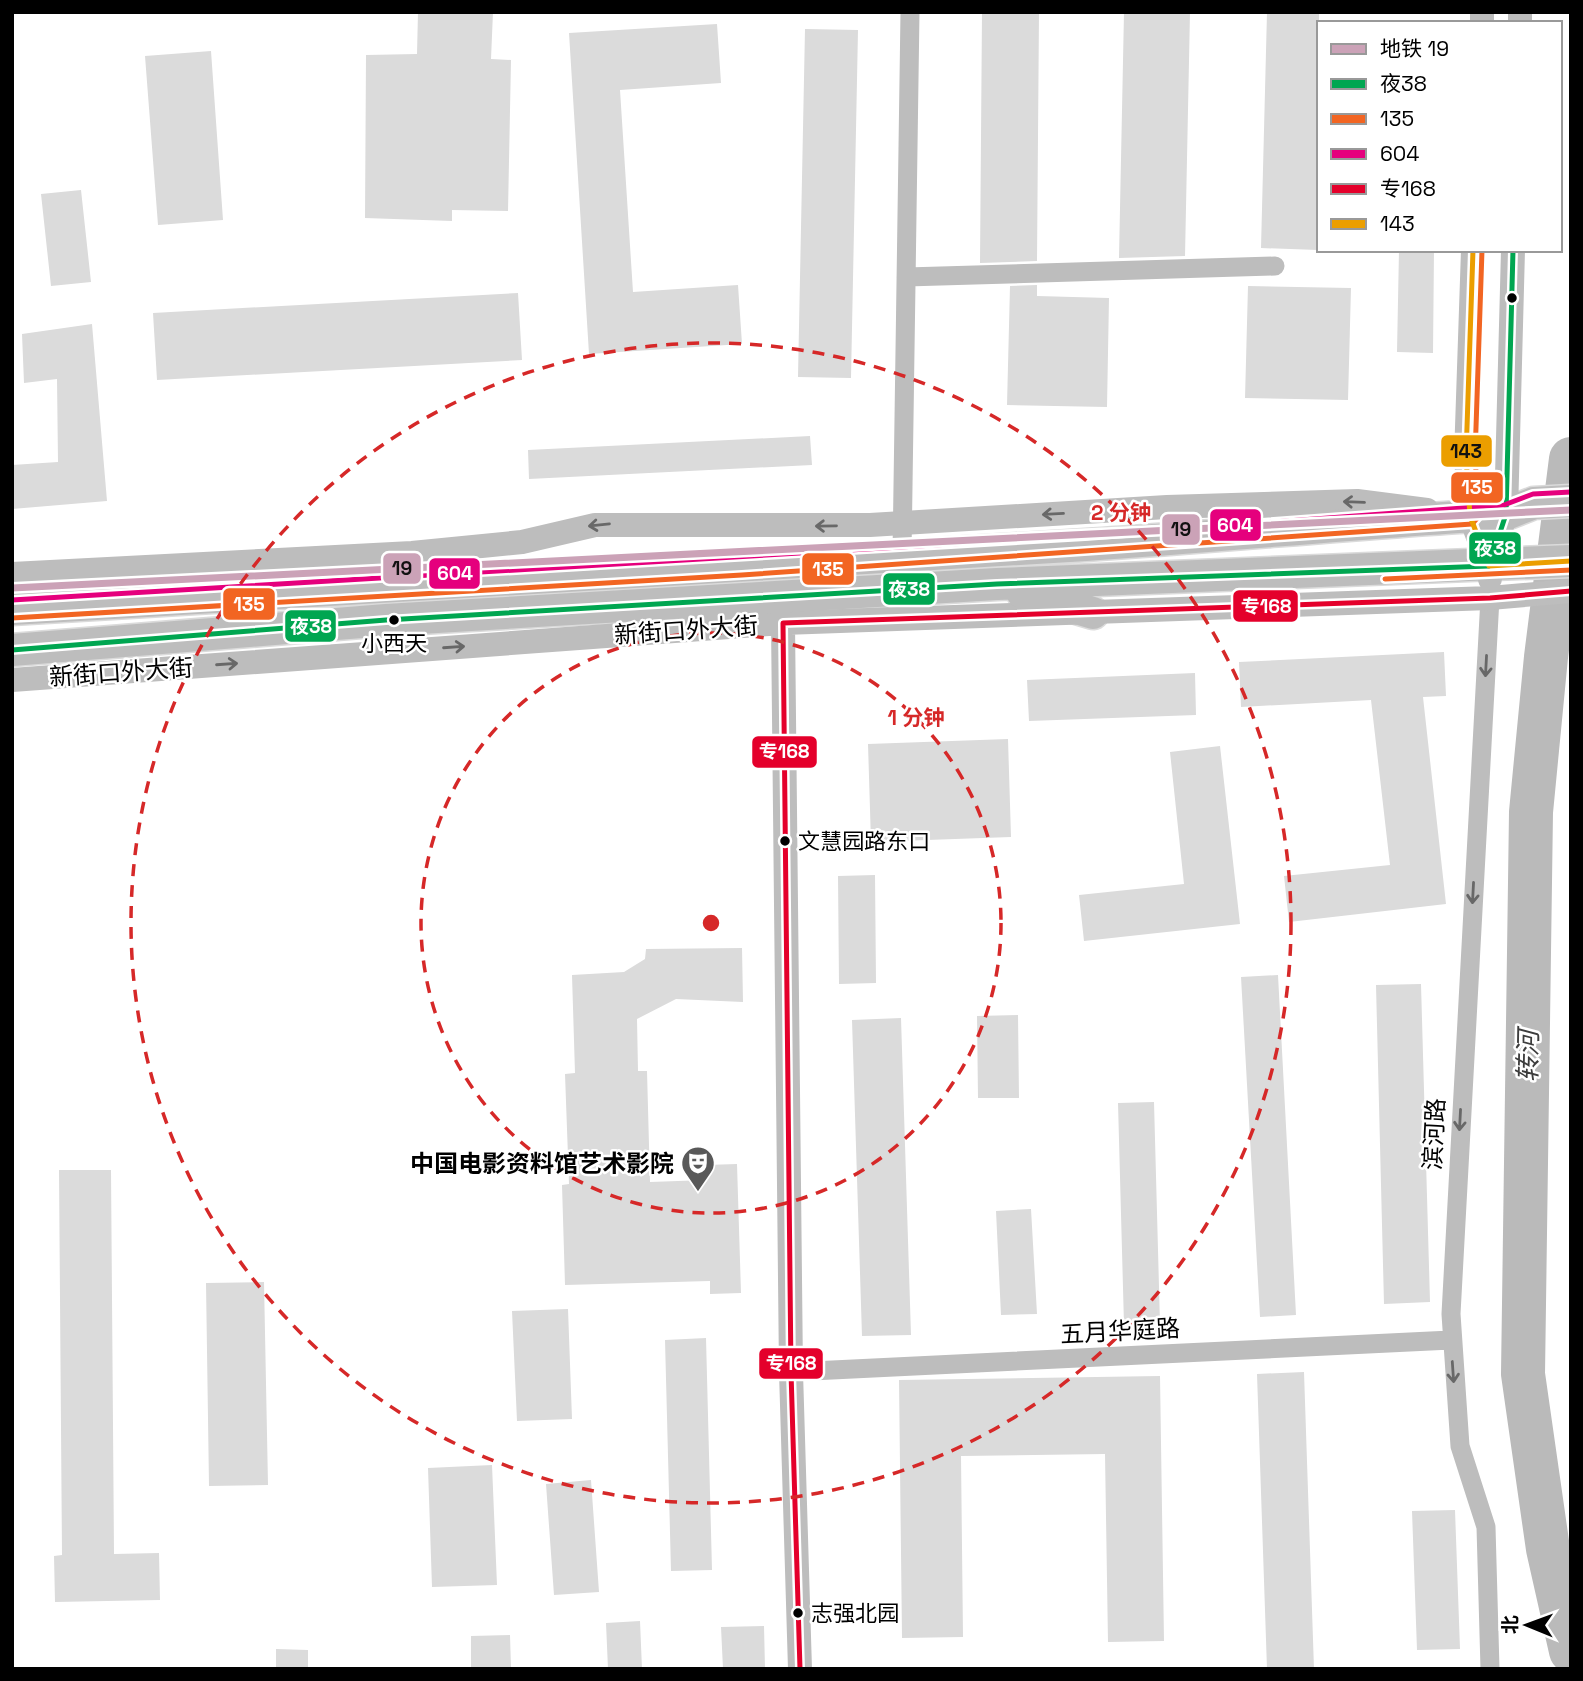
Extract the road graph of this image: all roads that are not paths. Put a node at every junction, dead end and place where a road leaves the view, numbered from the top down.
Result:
1 (910, 12) edge
2 (1473, 252) edge
3 (1513, 252) edge
4 (1275, 266) dead end
5 (906, 277) junction
6 (1571, 501) edge
7 (1520, 508) junction
8 (1470, 516) junction
9 (903, 523) junction
10 (902, 554) junction
11 (1571, 561) edge
12 (1489, 566) junction
13 (12, 574) edge
14 (997, 584) junction
15 (1571, 591) edge
16 (1490, 597) junction
17 (15, 607) edge
18 (1093, 613) junction
19 (783, 623) junction
20 (12, 650) edge
21 (12, 680) edge
22 (1451, 1340) junction
23 (791, 1371) junction
24 (800, 1669) edge
25 (1490, 1669) edge

1 - 5 street
2 - 8 street
3 - 7 street
4 - 5 street
5 - 9 street
6 - 7 main road
7 - 8 main road
7 - 12 street
8 -> 9 street
8 - 10 main road
8 - 12 street
9 - 10 street
9 -> 13 street
10 - 17 main road
11 - 12 main road, 新街口外大街
12 - 14 main road, 新街口外大街
12 - 16 street
14 - 18 main road
14 - 20 main road, 新街口外大街
15 - 16 street, 新街口外大街
16 - 18 street, 新街口外大街
16 -> 22 street, 滨河路
18 - 19 street, 新街口外大街
21 -> 19 street, 新街口外大街
19 - 23 street
22 - 23 street, 五月华庭路
22 -> 25 street, 滨河路
23 - 24 street

